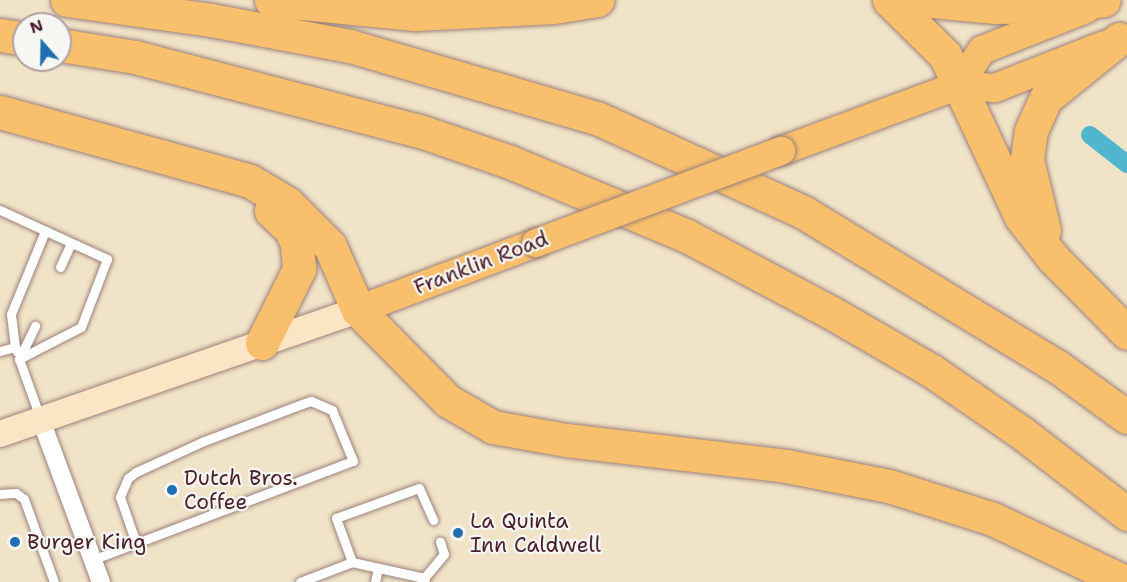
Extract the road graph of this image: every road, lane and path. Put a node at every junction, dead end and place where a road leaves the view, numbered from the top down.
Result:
1 (67, 0) edge
2 (271, 0) edge
3 (597, 0) edge
4 (890, 0) edge
5 (922, 0) edge
6 (1106, 0) edge
7 (1123, 37) edge
8 (72, 47) edge
9 (959, 85) junction
10 (0, 112) edge
11 (173, 162) junction
12 (0, 210) edge
13 (45, 231) junction
14 (71, 243) junction
15 (1053, 258) junction
16 (60, 267) dead end
17 (358, 310) junction
18 (35, 326) dead end
19 (1127, 333) edge
20 (262, 343) junction
21 (15, 347) junction
22 (0, 351) edge
23 (19, 358) junction
24 (1127, 417) edge
25 (41, 420) junction
26 (0, 434) edge
27 (0, 494) edge
28 (1127, 514) edge
29 (433, 520) dead end
30 (440, 542) dead end
31 (136, 543) junction
32 (92, 560) junction
33 (352, 562) junction
34 (378, 568) junction
35 (322, 578) edge
36 (424, 580) edge
37 (54, 582) edge
38 (101, 582) edge
39 (300, 582) edge
40 (375, 582) edge
41 (1125, 582) edge

1 - 24 highway
2 - 3 highway
4 - 9 highway
5 - 6 highway
6 - 9 main road
7 - 9 main road, Franklin Road
7 - 15 highway
8 - 28 highway
9 - 15 highway
9 - 17 main road, Franklin Road, bridge
10 - 11 highway
11 - 17 highway
11 - 20 highway
12 - 13 lane
13 - 14 lane
13 - 21 lane
14 - 16 lane
14 - 23 lane
15 - 19 highway
17 - 20 main road, Franklin Road
17 - 41 highway
18 - 23 lane
20 - 25 main road, Franklin Road
21 - 22 lane
21 - 23 lane
23 - 25 lane
25 - 26 main road, Franklin Road
25 - 32 street
27 - 37 lane
29 - 33 lane
30 - 36 lane
31 - 31 lane
31 - 32 lane
32 - 38 street
33 - 34 lane
33 - 35 lane
34 - 36 lane
34 - 40 lane
35 - 39 lane

